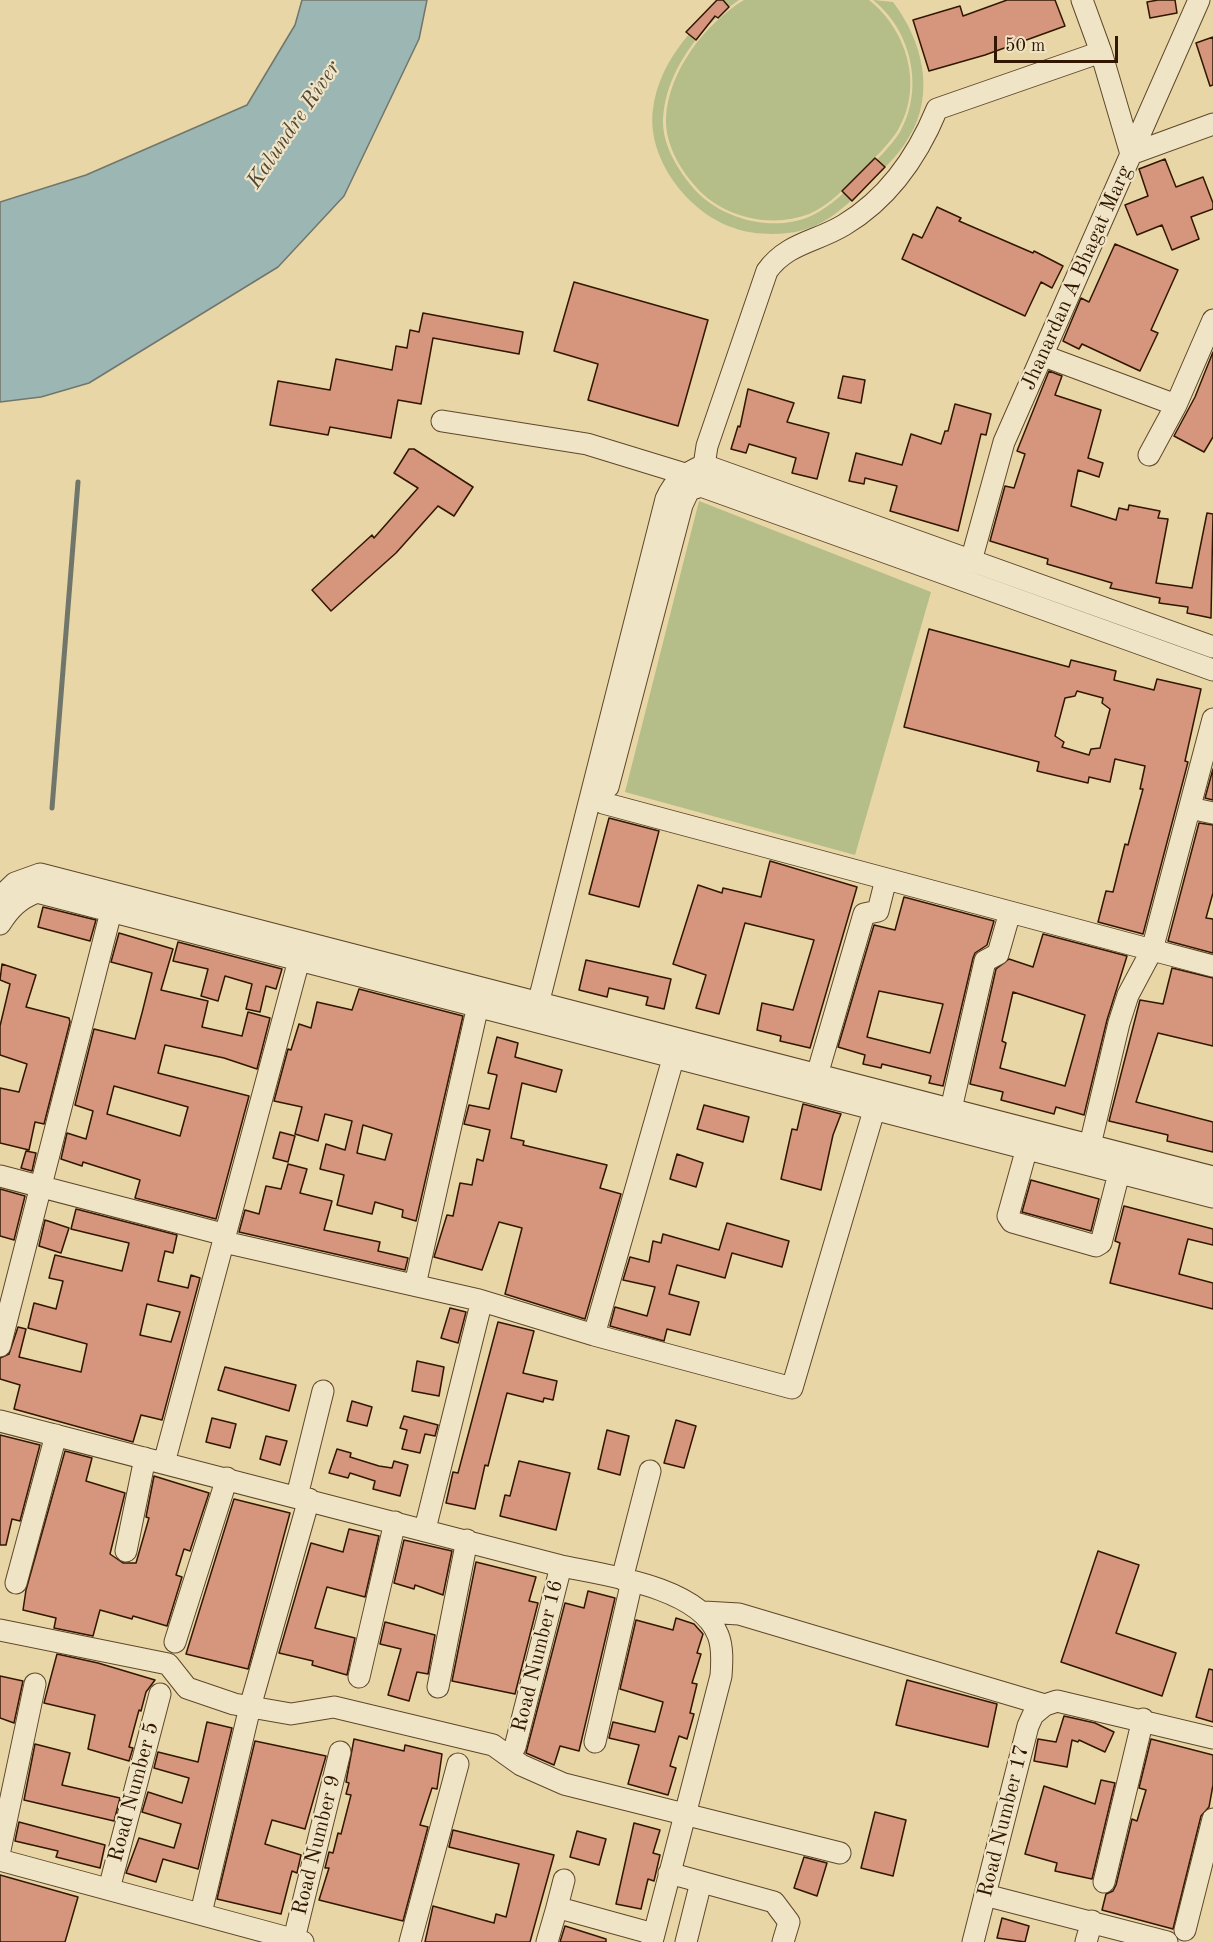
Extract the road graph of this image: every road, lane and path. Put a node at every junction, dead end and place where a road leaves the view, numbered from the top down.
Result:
1 (1082, 0) edge
2 (1199, 0) edge
3 (1101, 52) junction
4 (1211, 130) edge
5 (1131, 154) junction
6 (1213, 320) edge
7 (1044, 356) junction
8 (1176, 405) junction
9 (442, 421) dead end
10 (1149, 455) dead end
11 (697, 475) junction
12 (828, 521) junction
13 (971, 561) junction
14 (1213, 647) edge
15 (1213, 670) edge
16 (1213, 719) edge
17 (603, 803) junction
18 (1190, 808) junction
19 (1213, 813) edge
20 (886, 879) junction
21 (113, 902) junction
22 (4, 904) edge
23 (1010, 912) junction
24 (1152, 950) junction
25 (299, 960) junction
26 (1213, 966) edge
27 (480, 997) junction
28 (542, 1013) junction
29 (677, 1048) junction
30 (817, 1075) junction
31 (877, 1100) junction
32 (951, 1109) junction
33 (1029, 1139) junction
34 (1090, 1145) junction
35 (1119, 1173) junction
36 (0, 1176) edge
37 (1213, 1177) edge
38 (42, 1187) junction
39 (1213, 1197) edge
40 (225, 1239) junction
41 (415, 1285) junction
42 (479, 1312) dead end
43 (594, 1335) junction
44 (0, 1346) edge
45 (323, 1391) dead end
46 (0, 1421) edge
47 (56, 1435) junction
48 (155, 1460) junction
49 (650, 1471) dead end
50 (227, 1478) junction
51 (303, 1498) junction
52 (395, 1522) junction
53 (425, 1529) junction
54 (467, 1540) junction
55 (126, 1551) dead end
56 (561, 1566) junction
57 (627, 1580) junction
58 (16, 1583) dead end
59 (704, 1612) junction
60 (0, 1630) edge
61 (175, 1642) dead end
62 (359, 1677) dead end
63 (35, 1684) dead end
64 (438, 1687) dead end
65 (160, 1694) dead end
66 (1044, 1705) junction
67 (250, 1707) junction
68 (1143, 1719) junction
69 (1213, 1738) edge
70 (595, 1742) dead end
71 (515, 1747) dead end
72 (340, 1752) dead end
73 (458, 1764) dead end
74 (685, 1813) junction
75 (1213, 1819) edge
76 (0, 1850) edge
77 (840, 1853) dead end
78 (0, 1860) edge
79 (669, 1873) junction
80 (564, 1880) dead end
81 (701, 1882) junction
82 (1104, 1882) dead end
83 (109, 1889) junction
84 (985, 1895) junction
85 (556, 1911) junction
86 (201, 1913) junction
87 (1092, 1921) junction
88 (1185, 1930) dead end
89 (653, 1938) edge
90 (298, 1941) edge
91 (410, 1942) edge
92 (547, 1942) edge
93 (686, 1942) edge
94 (783, 1942) edge
95 (973, 1942) edge
96 (1086, 1942) edge
97 (1167, 1942) edge

1 - 3 street
2 - 5 street, Jhanardan A Bhagat Marg
3 - 5 street
3 - 11 street
4 - 5 street
5 - 7 street, Jhanardan A Bhagat Marg
6 - 8 street
7 - 8 street
7 - 13 street, Jhanardan A Bhagat Marg
8 - 10 street
9 - 11 street
11 - 12 street
11 - 17 street
11 - 28 street
12 - 13 street
12 - 15 street
13 - 14 street
16 - 18 street
17 - 20 street
17 - 28 street
18 - 19 street
18 - 24 street
20 - 23 street
20 - 30 street
21 - 22 street
21 - 25 street
21 - 27 street
21 - 38 street
23 - 24 street
23 - 32 street
24 - 26 street
24 - 34 street
25 - 27 street
25 - 40 street
27 - 28 street
27 - 41 street
28 - 29 street
29 - 30 street
29 - 31 street
29 - 43 street
30 - 31 street
31 - 32 street
31 - 33 street
31 - 43 street
32 - 33 street
33 - 34 street
33 - 35 street
33 - 35 street
34 - 37 street
35 - 39 street
36 - 38 street
38 - 40 street
38 - 44 street
40 - 41 street
40 - 48 street
41 - 43 street
42 - 53 street
45 - 51 street
46 - 47 street
47 - 48 street
47 - 58 street
48 - 50 street
48 - 55 street
49 - 57 street
50 - 51 street
50 - 61 street
51 - 52 street
51 - 67 street
52 - 53 street
52 - 62 street
53 - 54 street
54 - 56 street
54 - 64 street
56 - 57 street
56 - 71 street, Road Number 16
57 - 59 street
57 - 70 street
59 - 66 street
59 - 74 street
60 - 67 street
63 - 76 street
65 - 83 street, Road Number 5
66 - 68 street
66 - 84 street, Road Number 17
67 - 74 street
67 - 86 street
68 - 69 street
68 - 82 street
72 - 90 street, Road Number 9
73 - 91 street
74 - 77 street
74 - 79 street
75 - 88 street
78 - 83 street
79 - 81 street
79 - 89 street
80 - 85 street
81 - 93 street
81 - 94 street
83 - 86 street
84 - 87 street
84 - 95 street, Road Number 17
85 - 89 street
85 - 92 street
86 - 90 street
87 - 96 street
87 - 97 street

